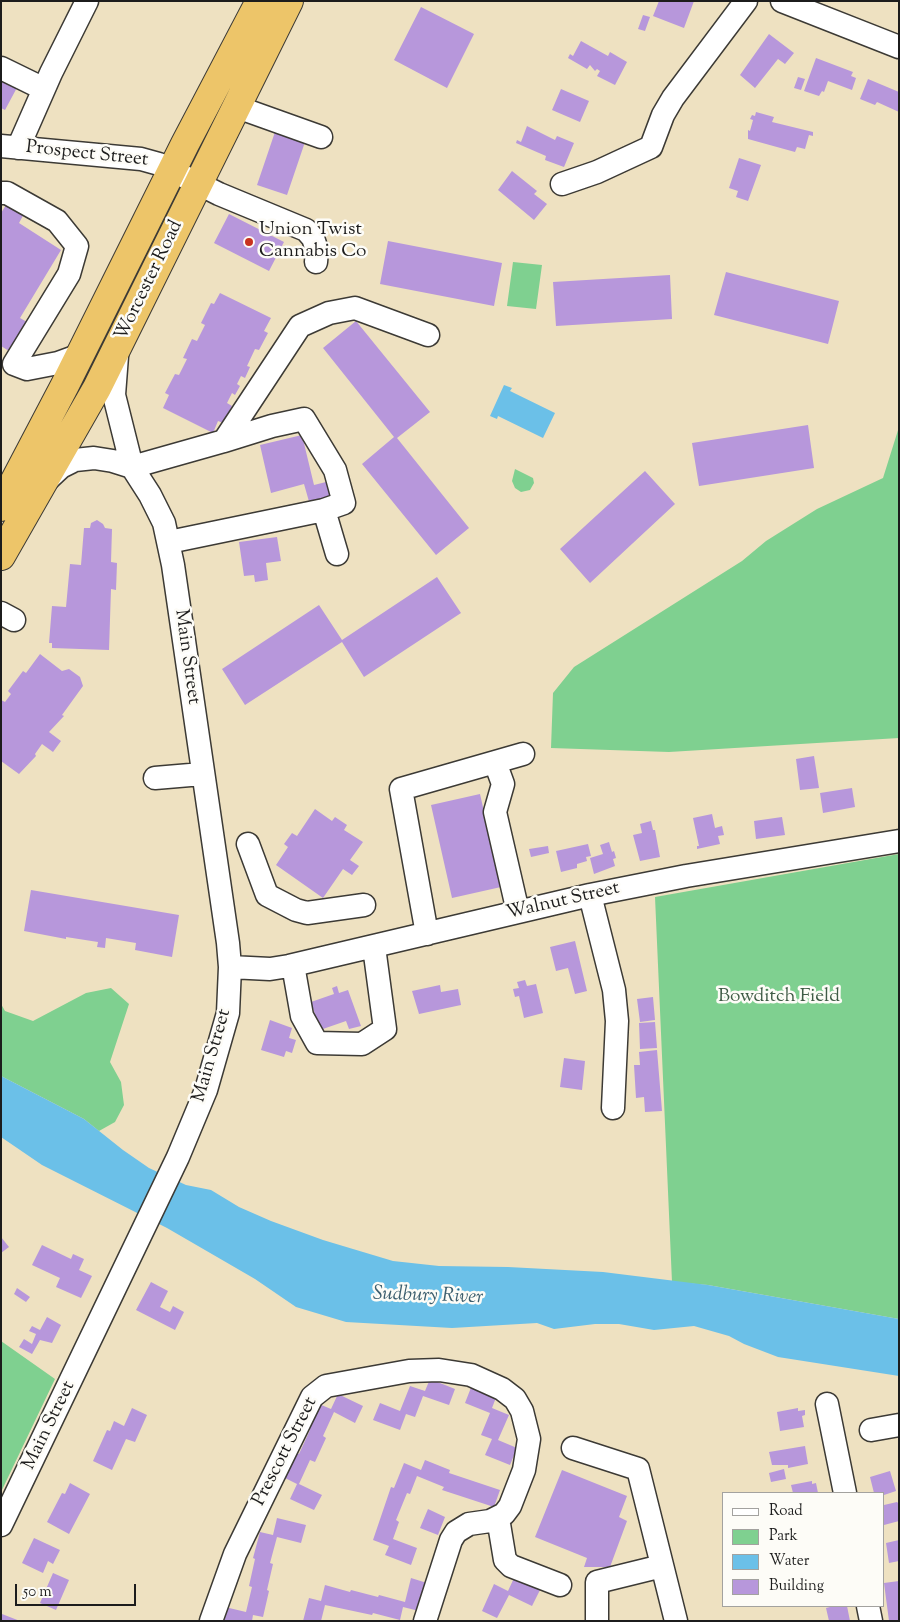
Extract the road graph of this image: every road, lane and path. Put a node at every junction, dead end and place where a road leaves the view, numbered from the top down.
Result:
1 (87, 1) edge
2 (260, 1) edge
3 (289, 1) edge
4 (746, 1) edge
5 (782, 1) edge
6 (899, 47) edge
7 (1, 68) edge
8 (44, 89) junction
9 (236, 107) junction
10 (321, 137) dead end
11 (10, 147) edge
12 (173, 169) junction
13 (198, 183) junction
14 (562, 184) dead end
15 (1, 193) edge
16 (316, 262) dead end
17 (428, 335) dead end
18 (119, 345) junction
19 (80, 355) junction
20 (224, 440) junction
21 (132, 467) junction
22 (46, 481) junction
23 (4, 495) edge
24 (324, 510) junction
25 (169, 542) junction
26 (337, 554) dead end
27 (1, 556) edge
28 (523, 754) dead end
29 (495, 762) junction
30 (202, 774) junction
31 (155, 778) dead end
32 (899, 841) edge
33 (248, 844) dead end
34 (590, 895) junction
35 (364, 905) dead end
36 (518, 912) junction
37 (427, 934) junction
38 (374, 947) junction
39 (293, 965) junction
40 (230, 967) junction
41 (613, 1108) dead end
42 (827, 1404) dead end
43 (899, 1426) edge
44 (871, 1430) dead end
45 (573, 1448) dead end
46 (845, 1492) edge
47 (498, 1518) junction
48 (1, 1525) edge
49 (662, 1566) junction
50 (560, 1585) dead end
51 (868, 1607) edge
52 (211, 1621) edge
53 (425, 1621) edge
54 (597, 1621) edge
55 (676, 1621) edge
56 (872, 1621) edge

1 - 8 street
2 - 12 highway, Worcester Road
3 - 9 highway, Worcester Road
4 - 14 street
5 - 6 street
7 - 8 street
8 - 11 street
9 - 10 street
9 - 13 highway, Worcester Road
11 - 12 street, Prospect Street
12 - 13 street, Prospect Street
12 - 19 highway, Worcester Road
13 - 16 street, Prospect Street
13 - 18 highway, Worcester Road
15 - 19 street
17 - 20 street
18 - 21 street, Main Street
18 - 22 highway, Worcester Road
19 - 23 highway, Worcester Road
20 - 21 street
20 - 24 street
21 - 22 street
21 - 25 street, Main Street
22 - 27 highway, Worcester Road
24 - 25 street
24 - 26 street
25 - 30 street, Main Street
28 - 29 street
29 - 36 street
29 - 37 street
30 - 31 street
30 - 40 street, Main Street
32 - 34 street, Walnut Street
33 - 35 street
34 - 36 street, Walnut Street
34 - 41 street
36 - 37 street, Walnut Street
37 - 38 street, Walnut Street
38 - 39 street, Walnut Street
38 - 39 street
39 - 40 street, Walnut Street
40 - 48 street, Main Street
42 - 46 street
43 - 44 street
45 - 49 street
47 - 50 street
47 - 52 street, Prescott Street
47 - 53 street
49 - 54 street
49 - 55 street
51 - 56 street

